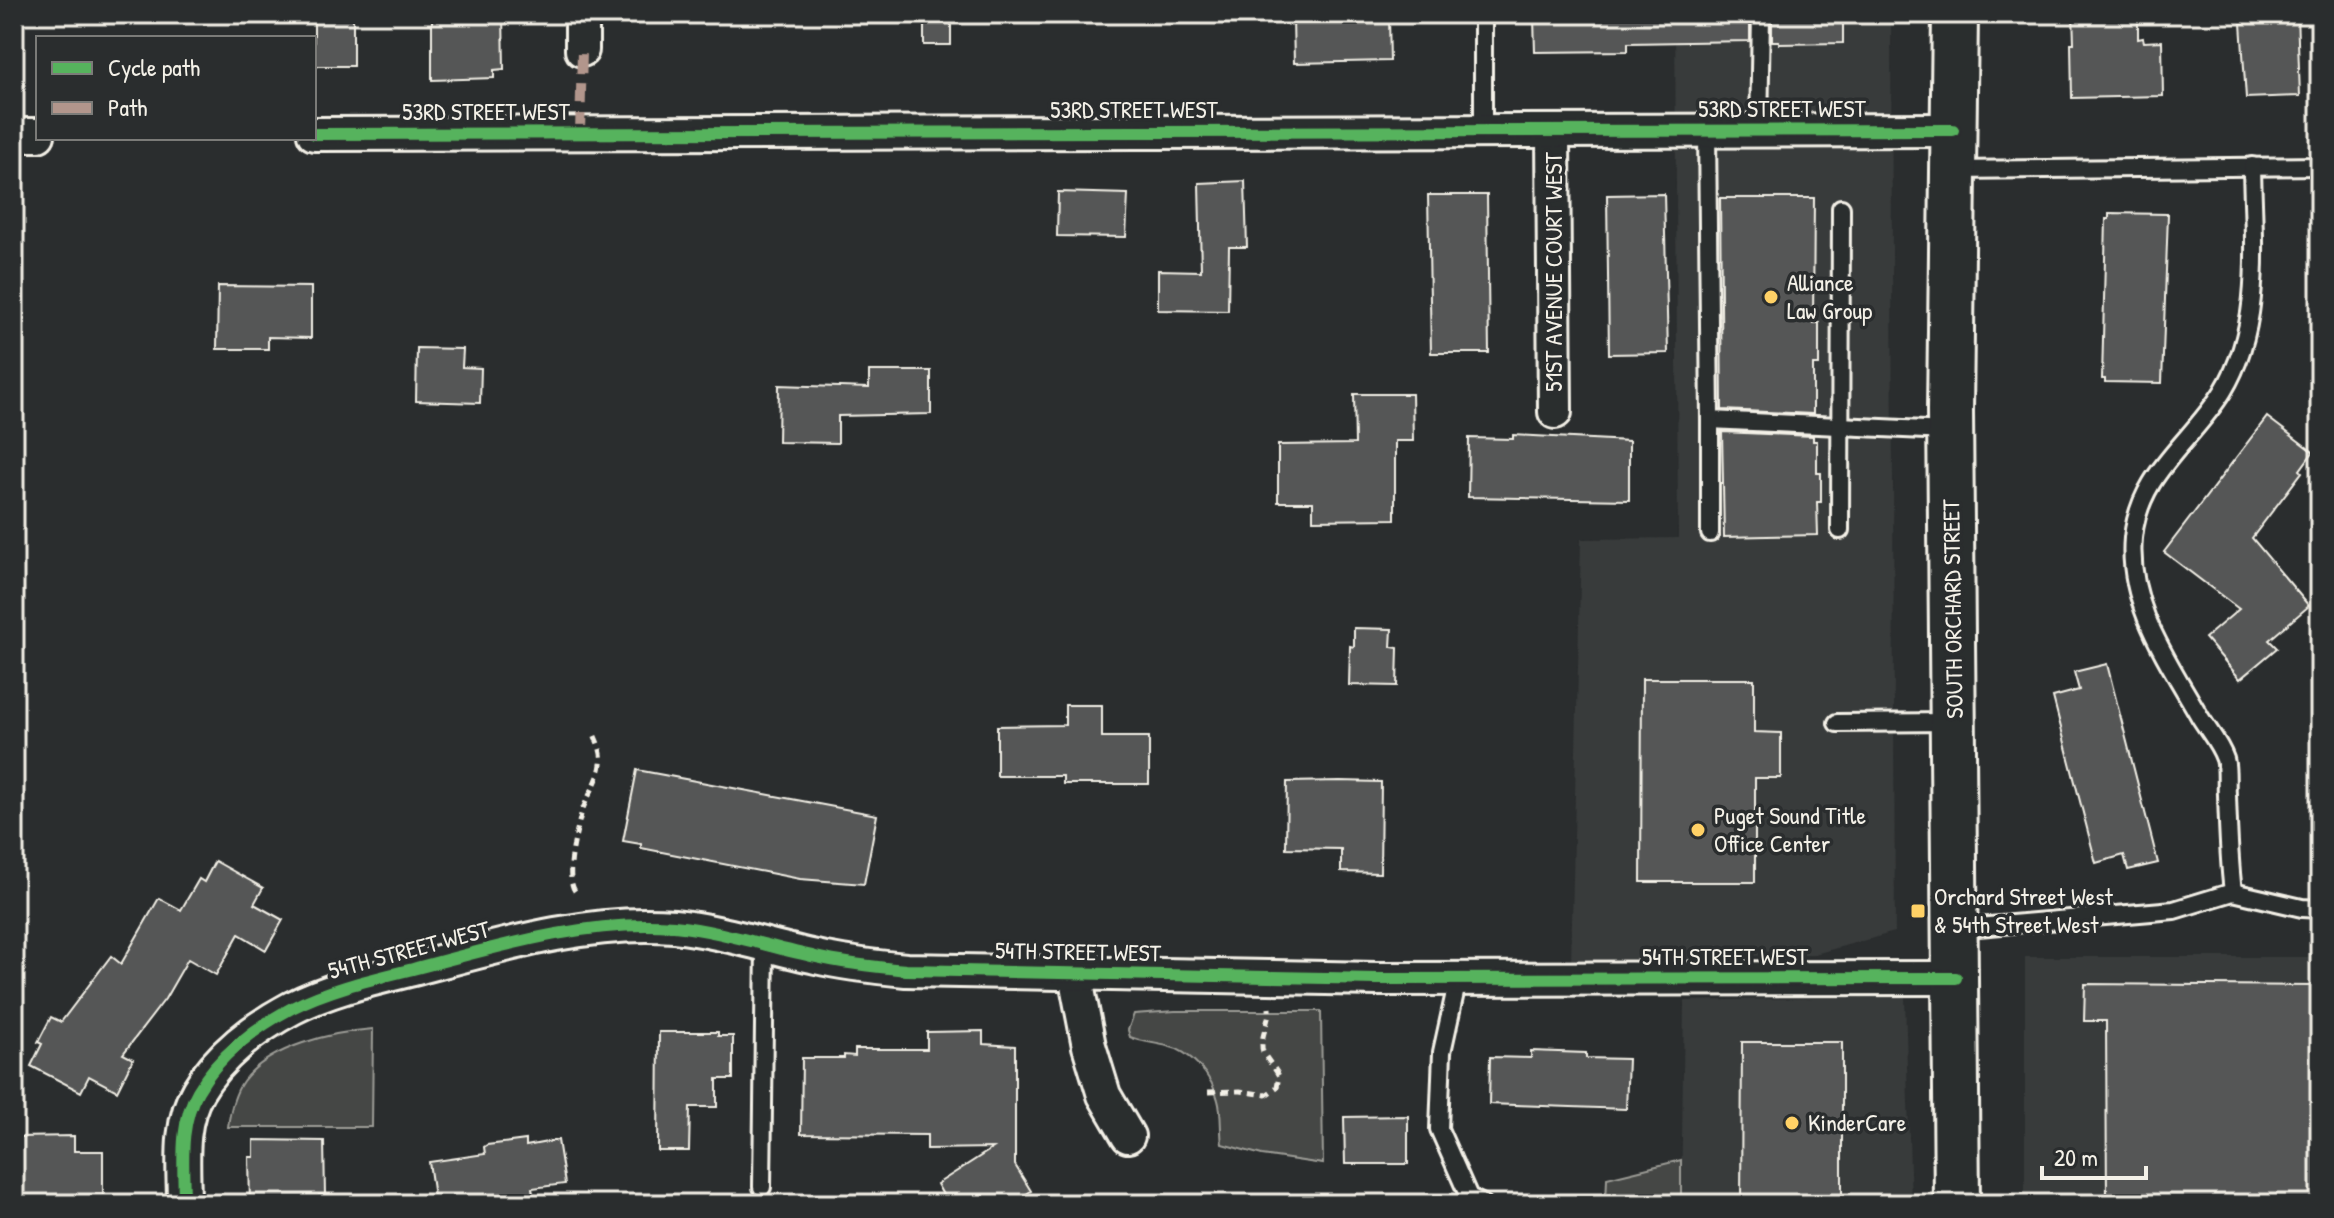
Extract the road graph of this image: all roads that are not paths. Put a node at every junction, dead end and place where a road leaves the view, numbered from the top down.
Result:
1 (582, 14) edge
2 (1483, 14) edge
3 (1761, 14) edge
4 (1955, 14) edge
5 (582, 50) dead end
6 (1707, 131) junction
7 (1759, 131) junction
8 (1483, 132) junction
9 (1553, 132) junction
10 (316, 134) edge
11 (14, 135) edge
12 (36, 135) edge
13 (1953, 150) junction
14 (2252, 166) junction
15 (2320, 166) edge
16 (1841, 208) dead end
17 (1555, 412) dead end
18 (1710, 420) junction
19 (1840, 427) junction
20 (1951, 431) junction
21 (1840, 530) dead end
22 (1710, 533) dead end
23 (1954, 722) junction
24 (1837, 723) dead end
25 (2233, 892) junction
26 (2320, 909) edge
27 (1955, 929) junction
28 (765, 944) junction
29 (1075, 974) junction
30 (1956, 978) junction
31 (1458, 979) junction
32 (1128, 1136) dead end
33 (762, 1187) dead end
34 (184, 1204) edge
35 (1483, 1204) edge
36 (1957, 1204) edge

1 - 5 street
2 - 8 lane
3 - 7 lane
4 - 13 main road, SOUTH ORCHARD STREET
6 - 7 street, 53RD STREET WEST
6 - 9 street, 53RD STREET WEST
6 - 18 lane
7 - 13 street, 53RD STREET WEST
8 - 9 street, 53RD STREET WEST
8 - 10 street, 53RD STREET WEST
9 - 17 street, 51ST AVENUE COURT WEST
11 - 12 street
13 - 14 lane
13 - 20 main road, SOUTH ORCHARD STREET
14 - 15 lane
14 - 25 lane
16 - 19 lane
18 - 19 lane
18 - 22 lane
19 - 20 lane
19 - 21 lane
20 - 23 main road, SOUTH ORCHARD STREET
23 - 24 lane
23 - 27 main road, SOUTH ORCHARD STREET
25 - 26 lane
25 - 27 lane
27 - 30 main road, SOUTH ORCHARD STREET
28 - 29 street, 54TH STREET WEST
28 - 33 lane
28 - 34 street, 54TH STREET WEST
29 - 31 street, 54TH STREET WEST
29 - 32 street
30 - 31 street, 54TH STREET WEST
30 - 36 main road, SOUTH ORCHARD STREET
31 - 35 lane

